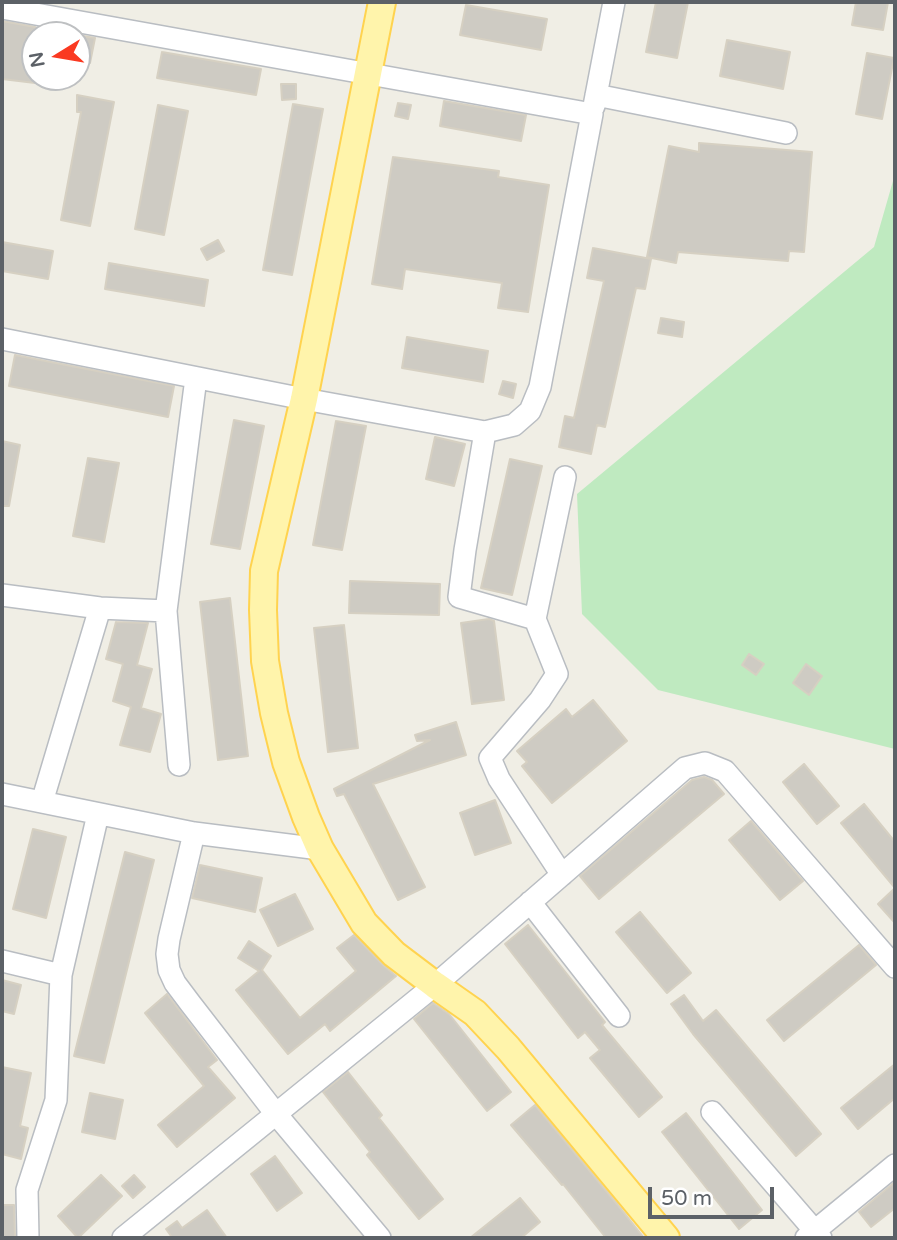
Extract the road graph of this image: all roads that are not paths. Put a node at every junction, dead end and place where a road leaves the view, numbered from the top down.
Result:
1 (382, 2) edge
2 (614, 2) edge
3 (2, 8) edge
4 (368, 73) junction
5 (594, 104) junction
6 (786, 133) dead end
7 (2, 339) edge
8 (196, 378) junction
9 (304, 399) junction
10 (485, 432) junction
11 (565, 477) dead end
12 (2, 595) edge
13 (100, 608) junction
14 (166, 611) junction
15 (535, 619) junction
16 (179, 765) dead end
17 (2, 794) edge
18 (41, 802) junction
19 (98, 814) junction
20 (194, 834) junction
21 (320, 849) junction
22 (562, 875) junction
23 (530, 902) junction
24 (2, 961) edge
25 (895, 967) edge
26 (61, 975) junction
27 (435, 985) junction
28 (620, 1016) dead end
29 (712, 1112) dead end
30 (276, 1114) junction
31 (895, 1165) edge
32 (814, 1236) edge
33 (28, 1238) edge
34 (123, 1238) edge
35 (380, 1238) edge
36 (666, 1238) edge

1 - 4 main road
2 - 5 street
3 - 4 street
4 - 5 street
4 - 9 main road
5 - 6 street
5 - 10 street
7 - 8 street
8 - 9 street
8 - 14 street
9 - 10 street
9 - 21 main road
10 - 15 street
11 - 15 street
12 - 13 street
13 - 14 street
13 - 18 street
14 - 16 street
15 - 22 street
17 - 18 street
18 - 19 street
19 - 20 street
19 - 26 street
20 - 21 street
20 - 30 street
21 - 27 main road
22 - 23 street
22 - 25 street
23 - 27 street
23 - 28 street
24 - 26 street
26 - 33 street
27 - 30 street
27 - 36 main road
29 - 32 street
30 - 34 street
30 - 35 street
31 - 32 street

